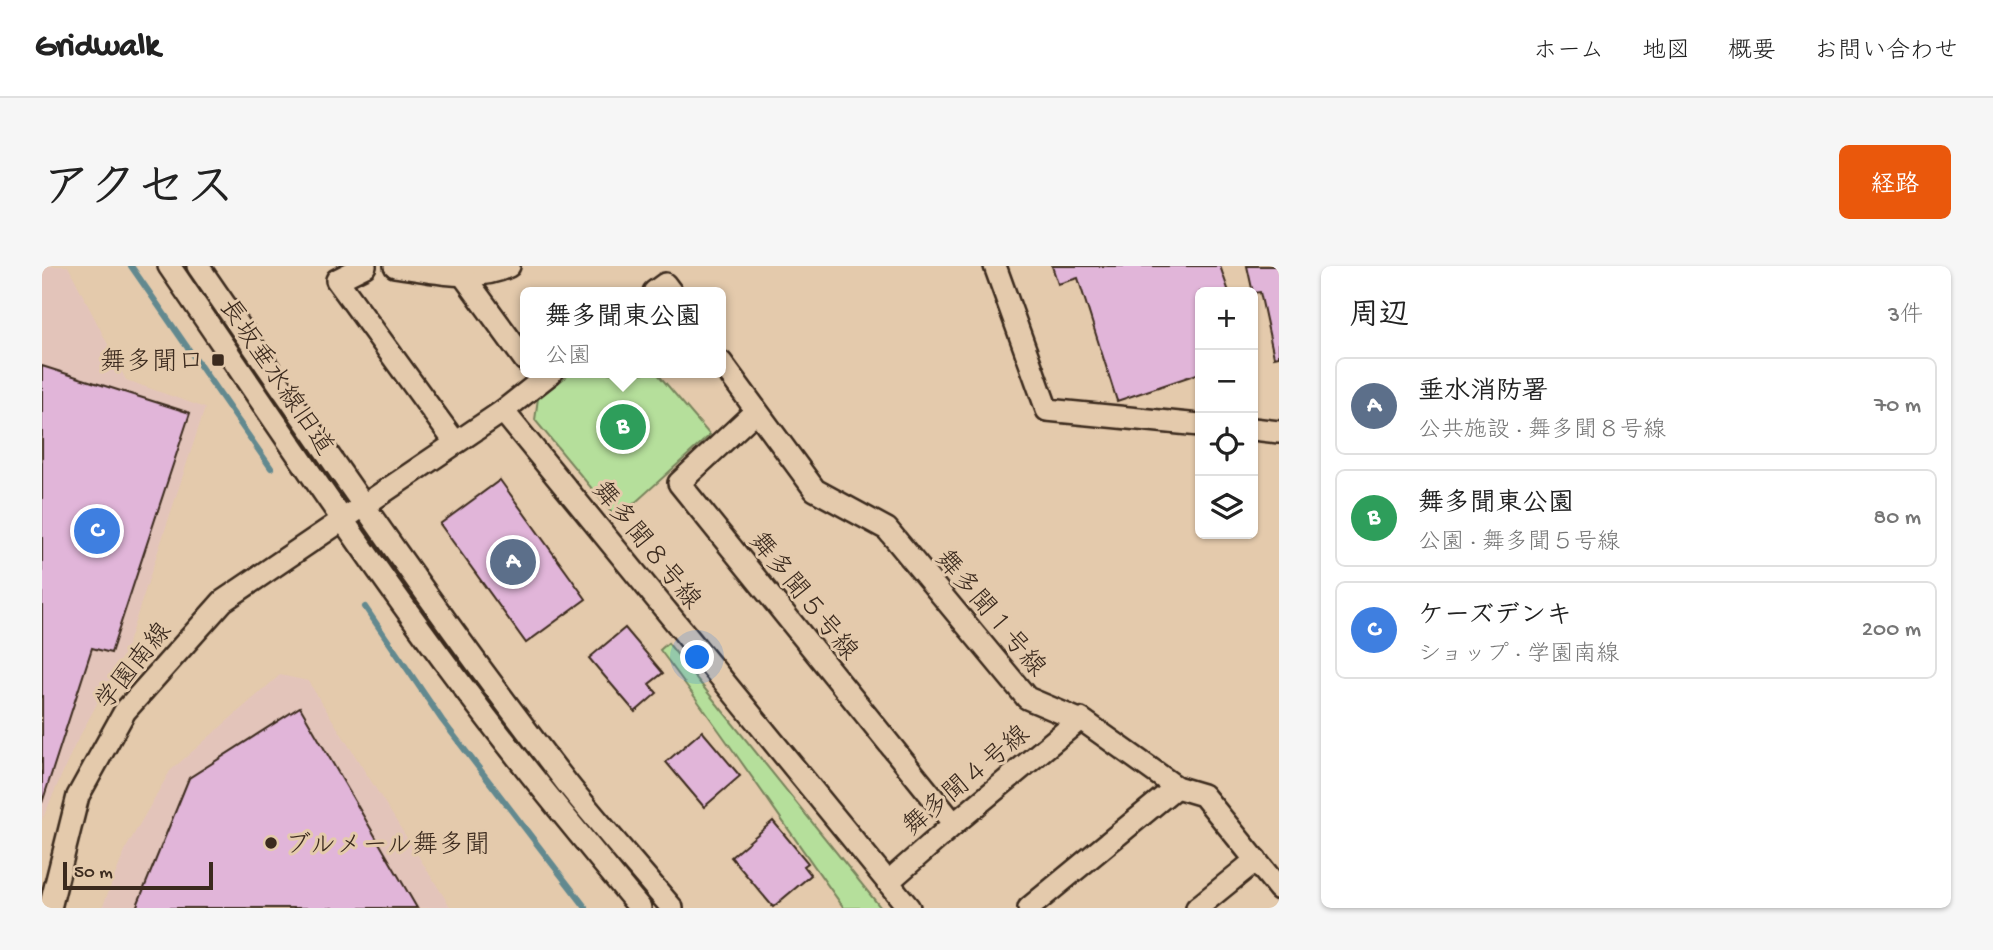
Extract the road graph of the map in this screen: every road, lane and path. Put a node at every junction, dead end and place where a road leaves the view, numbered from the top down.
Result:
1 (169, 266) edge
2 (198, 266) edge
3 (365, 266) edge
4 (395, 266) edge
5 (509, 266) edge
6 (995, 266) edge
7 (463, 275) junction
8 (520, 353) edge
9 (726, 369) edge
10 (539, 378) edge
11 (503, 411) junction
12 (757, 411) junction
13 (1195, 425) edge
14 (1258, 430) edge
15 (1279, 432) edge
16 (455, 442) junction
17 (362, 505) junction
18 (342, 518) junction
19 (1079, 720) junction
20 (1176, 787) junction
21 (954, 824) junction
22 (1256, 860) junction
23 (888, 882) junction
24 (1279, 890) edge
25 (50, 908) edge
26 (640, 908) edge
27 (672, 908) edge
28 (909, 908) edge
29 (1029, 908) edge
30 (1198, 908) edge

1 - 18 street, 長坂垂水線旧道
2 - 17 street, 長坂垂水線旧道
3 - 16 street
4 - 7 street
5 - 7 street
6 - 13 street
7 - 8 street
9 - 12 street, 舞多聞１号線
10 - 11 street
11 - 16 street
11 - 23 street, 舞多聞８号線
12 - 19 street, 舞多聞１号線
12 - 21 street, 舞多聞５号線
14 - 15 street
16 - 17 street
17 - 18 street, 学園南線
17 - 27 street, 長坂垂水線旧道
18 - 25 street, 学園南線
18 - 26 street, 長坂垂水線旧道
19 - 20 street, 舞多聞１号線
19 - 21 street, 舞多聞４号線
20 - 22 street, 舞多聞１号線
20 - 29 street
21 - 23 street, 舞多聞４号線
22 - 24 street, 舞多聞１号線
22 - 30 street
23 - 28 street, 舞多聞８号線

